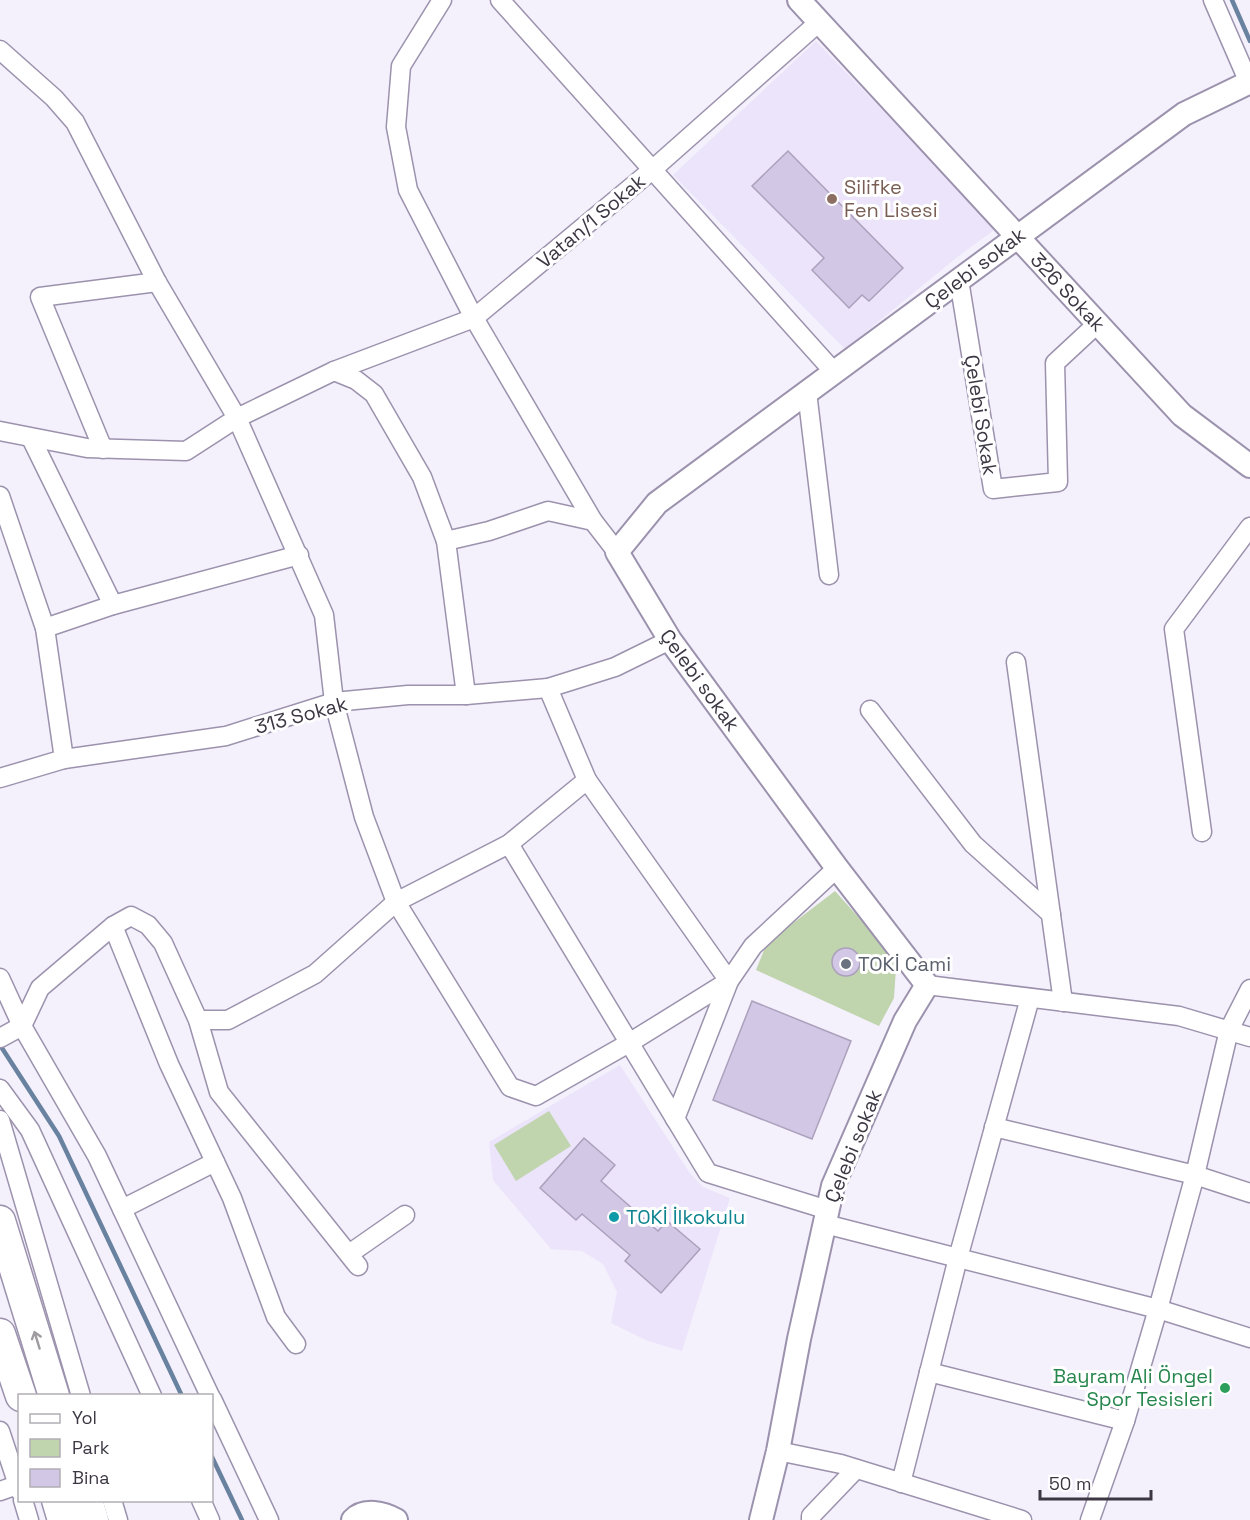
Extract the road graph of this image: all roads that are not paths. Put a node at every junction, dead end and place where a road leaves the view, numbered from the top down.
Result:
1 (442, 0) edge
2 (500, 0) edge
3 (799, 0) edge
4 (1213, 0) edge
5 (818, 23) junction
6 (0, 50) edge
7 (1250, 83) edge
8 (652, 170) junction
9 (1017, 237) junction
10 (959, 280) junction
11 (157, 282) junction
12 (474, 318) junction
13 (1097, 324) junction
14 (334, 371) junction
15 (834, 372) junction
16 (807, 392) junction
17 (237, 417) junction
18 (0, 431) edge
19 (31, 438) junction
20 (103, 449) junction
21 (1250, 466) edge
22 (0, 496) edge
23 (593, 521) junction
24 (1250, 527) edge
25 (446, 541) junction
26 (617, 552) junction
27 (299, 555) junction
28 (829, 575) dead end
29 (113, 605) junction
30 (45, 628) junction
31 (670, 640) junction
32 (1016, 662) dead end
33 (548, 688) junction
34 (466, 695) junction
35 (334, 702) junction
36 (870, 710) dead end
37 (64, 759) junction
38 (0, 778) edge
39 (587, 780) junction
40 (1202, 832) dead end
41 (509, 844) junction
42 (837, 868) junction
43 (396, 902) junction
44 (1051, 914) junction
45 (113, 926) junction
46 (0, 978) edge
47 (729, 981) junction
48 (927, 985) junction
49 (1250, 989) edge
50 (1030, 998) junction
51 (1063, 1002) junction
52 (1250, 1019) edge
53 (198, 1020) junction
54 (22, 1026) junction
55 (1229, 1030) junction
56 (1250, 1037) edge
57 (0, 1038) edge
58 (629, 1043) junction
59 (0, 1089) edge
60 (675, 1119) junction
61 (0, 1120) edge
62 (994, 1127) junction
63 (215, 1162) junction
64 (1195, 1175) junction
65 (1250, 1193) edge
66 (122, 1209) junction
67 (405, 1215) dead end
68 (826, 1217) junction
69 (0, 1221) edge
70 (958, 1258) junction
71 (1158, 1309) junction
72 (0, 1334) edge
73 (1250, 1338) edge
74 (296, 1344) dead end
75 (929, 1372) junction
76 (21, 1394) edge
77 (54, 1394) edge
78 (81, 1394) edge
79 (152, 1394) edge
80 (210, 1394) edge
81 (213, 1402) edge
82 (1125, 1421) junction
83 (0, 1431) edge
84 (778, 1451) junction
85 (856, 1469) junction
86 (901, 1483) junction
87 (18, 1484) edge
88 (18, 1490) edge
89 (0, 1491) edge
90 (24, 1502) edge
91 (58, 1502) edge
92 (88, 1502) edge
93 (113, 1502) edge
94 (202, 1502) edge
95 (262, 1518) edge
96 (29, 1520) edge
97 (63, 1520) edge
98 (93, 1520) edge
99 (118, 1520) edge
100 (210, 1520) edge
101 (352, 1520) edge
102 (396, 1520) edge
103 (761, 1520) edge
104 (811, 1520) edge
105 (1022, 1520) edge
106 (1090, 1520) edge

1 - 12 street
2 - 8 street
3 - 5 street, 326 Sokak
4 - 7 street
5 - 8 street, Vatan/1 Sokak
5 - 9 street, 326 Sokak
6 - 11 street
7 - 9 street, Çelebi sokak
8 - 12 street, Vatan/1 Sokak
8 - 15 street
9 - 10 street, Çelebi sokak
9 - 13 street, 326 Sokak
10 - 13 street, Çelebi Sokak
10 - 15 street, Çelebi sokak
11 - 17 street
11 - 20 street
12 - 14 street, Vatan/1 Sokak
12 - 23 street
13 - 21 street, 326 Sokak
14 - 17 street, Vatan/1 Sokak
14 - 25 street
15 - 16 street, Çelebi sokak
16 - 26 street, Çelebi sokak
16 - 28 street
17 - 20 street, Vatan/1 Sokak
17 - 27 street
18 - 19 street, Vatan/1 Sokak
19 - 20 street, Vatan/1 Sokak
19 - 29 street
22 - 30 street
23 - 25 street
23 - 26 street
24 - 40 street
25 - 34 street
26 - 31 street, Çelebi sokak
27 - 29 street
27 - 35 street
29 - 30 street
30 - 37 street
31 - 33 street, 313 Sokak
31 - 42 street, Çelebi sokak
32 - 44 street
33 - 34 street, 313 Sokak
33 - 39 street
34 - 35 street, 313 Sokak
35 - 37 street, 313 Sokak
35 - 43 street
36 - 44 street
37 - 38 street, 313 Sokak
39 - 41 street
39 - 47 street
41 - 43 street
41 - 58 street
42 - 47 street
42 - 48 street, Çelebi sokak
43 - 53 street
43 - 58 street
44 - 51 street
45 - 53 street
45 - 54 street
45 - 63 street
46 - 54 street
47 - 58 street
47 - 60 street
48 - 50 street
48 - 68 street, Çelebi sokak
49 - 55 street
50 - 51 street
50 - 62 street
51 - 55 street
52 - 55 street
53 - 67 street
54 - 57 street
54 - 66 street
55 - 56 street
55 - 64 street
58 - 60 street
59 - 79 street
60 - 68 street
61 - 78 street
62 - 64 street
62 - 70 street
63 - 66 street
63 - 74 street
64 - 65 street
64 - 71 street
66 - 80 street
68 - 70 street
68 - 84 street, Çelebi sokak
77 -> 69 highway
70 - 71 street
70 - 75 street
71 - 73 street
71 - 82 street
72 - 76 highway
75 - 82 street
75 - 86 street
81 - 95 street
82 - 106 street
83 - 87 street
84 - 85 street
84 - 103 street, Çelebi sokak
85 - 86 street
85 - 104 street
86 - 105 street
88 - 89 street
90 - 96 street
91 - 97 highway
92 - 98 highway
93 - 99 street
94 - 100 street
101 - 102 street

